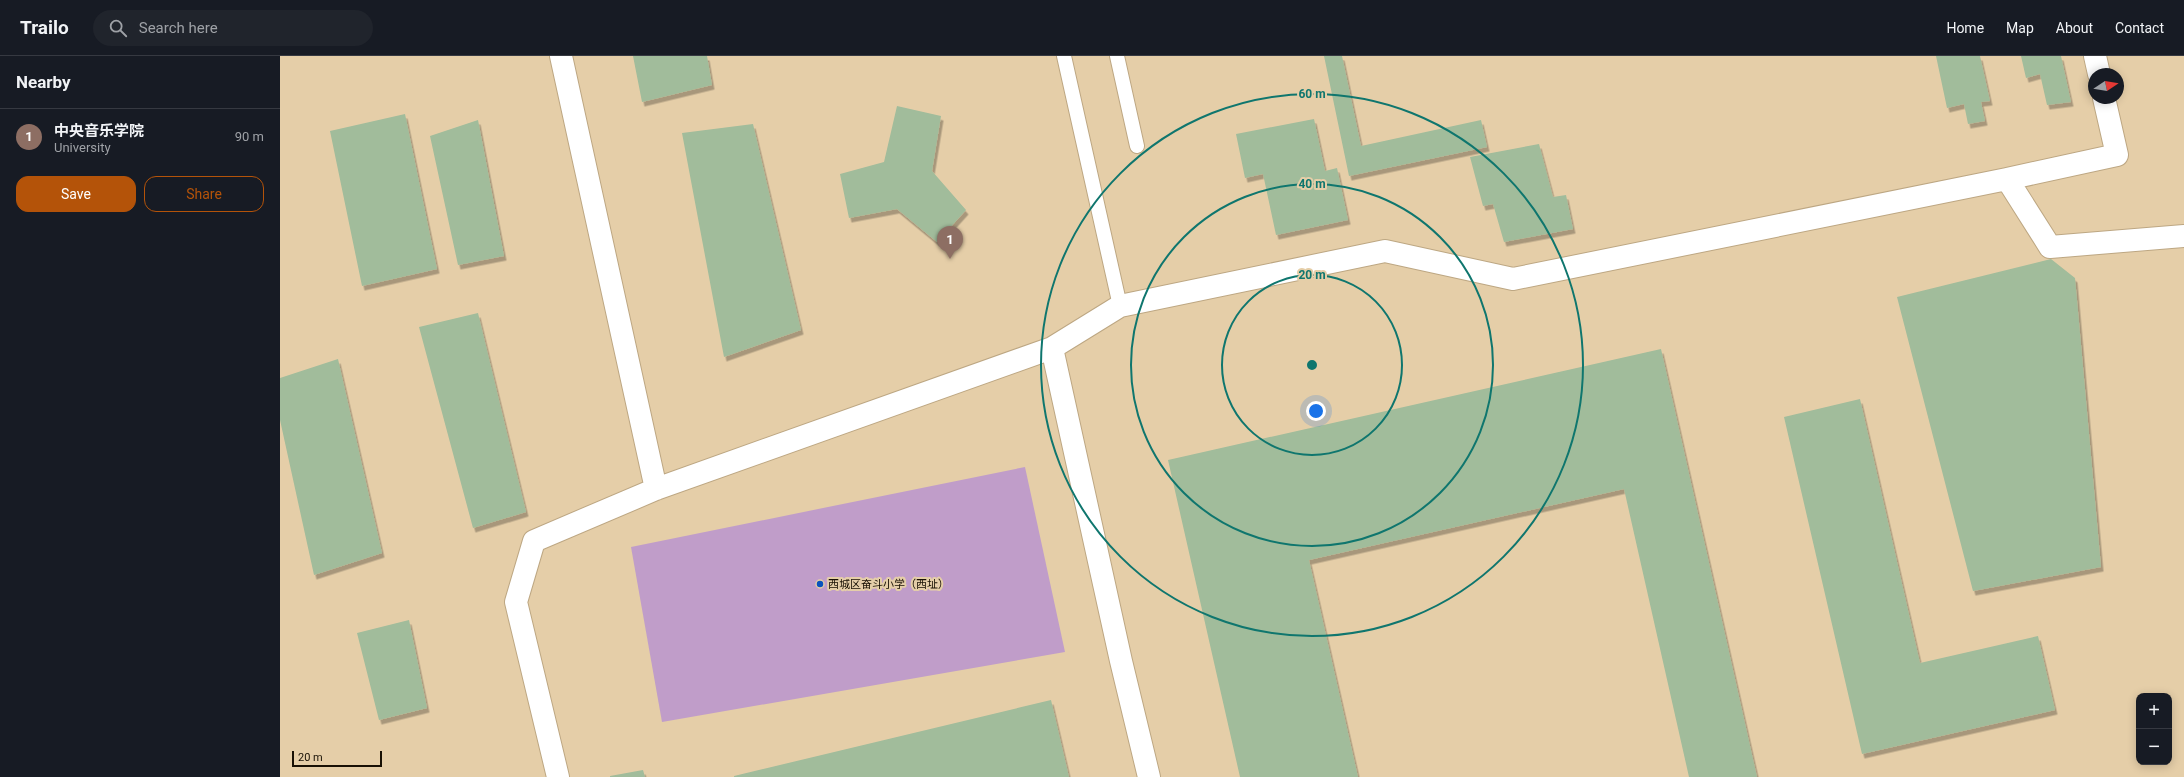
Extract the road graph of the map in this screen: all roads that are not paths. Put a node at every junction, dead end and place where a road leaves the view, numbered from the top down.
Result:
1 (561, 56) edge
2 (1064, 56) edge
3 (1117, 56) edge
4 (2095, 56) edge
5 (2098, 68) edge
6 (2105, 104) edge
7 (1137, 146) dead end
8 (2007, 179) junction
9 (2184, 236) edge
10 (1120, 306) junction
11 (1052, 348) junction
12 (656, 489) junction
13 (558, 777) edge
14 (1149, 777) edge

1 - 12 street
2 - 10 lane
3 - 7 lane
4 - 5 street
6 - 8 street
8 - 9 street
8 - 10 street
10 - 11 street
11 - 12 street
11 - 14 street
12 - 13 street

